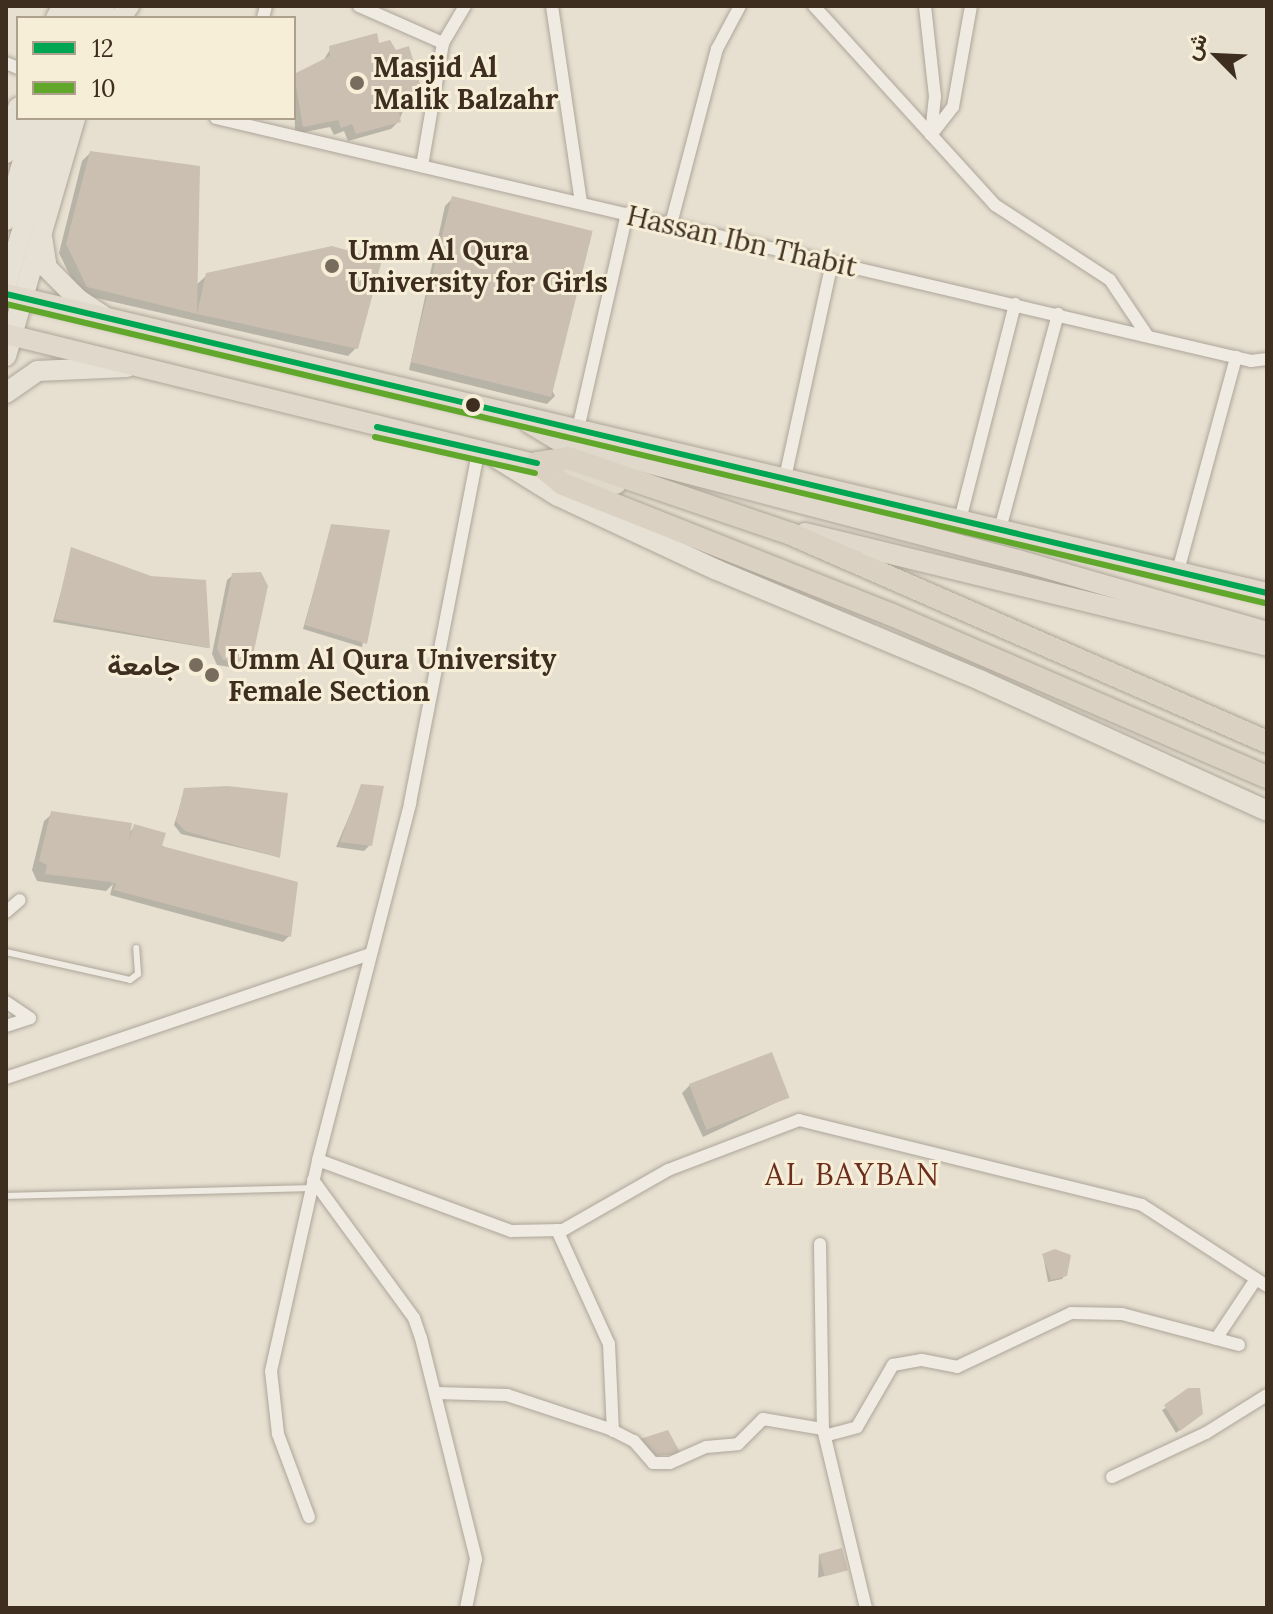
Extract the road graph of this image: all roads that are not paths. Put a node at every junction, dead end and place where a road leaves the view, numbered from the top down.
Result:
1 (359, 6) edge
2 (465, 6) edge
3 (552, 6) edge
4 (740, 6) edge
5 (814, 6) edge
6 (971, 6) edge
7 (925, 9) edge
8 (443, 43) junction
9 (16, 116) edge
10 (34, 120) edge
11 (54, 120) edge
12 (74, 120) edge
13 (240, 121) edge
14 (931, 135) junction
15 (6, 153) edge
16 (422, 166) junction
17 (581, 203) junction
18 (627, 214) junction
19 (6, 220) edge
20 (671, 224) junction
21 (41, 229) junction
22 (832, 262) junction
23 (11, 292) edge
24 (1015, 304) junction
25 (1058, 314) junction
26 (116, 324) junction
27 (9, 335) edge
28 (1147, 335) junction
29 (6, 356) edge
30 (1236, 357) junction
31 (1267, 359) edge
32 (1251, 361) junction
33 (1267, 366) edge
34 (143, 367) junction
35 (6, 393) edge
36 (514, 414) junction
37 (578, 429) junction
38 (487, 455) junction
39 (537, 463) junction
40 (785, 478) junction
41 (960, 520) junction
42 (1000, 529) junction
43 (1178, 571) junction
44 (1267, 593) edge
45 (1267, 632) edge
46 (1267, 646) edge
47 (1267, 742) edge
48 (1267, 777) edge
49 (1267, 811) edge
50 (6, 895) edge
51 (6, 912) edge
52 (136, 948) dead end
53 (6, 952) edge
54 (371, 954) junction
55 (6, 1002) edge
56 (6, 1026) edge
57 (6, 1078) edge
58 (318, 1160) junction
59 (312, 1184) junction
60 (6, 1196) edge
61 (557, 1230) junction
62 (820, 1244) dead end
63 (1262, 1283) edge
64 (1216, 1339) junction
65 (1239, 1345) dead end
66 (436, 1393) junction
67 (1267, 1395) edge
68 (613, 1431) junction
69 (826, 1432) junction
70 (1112, 1477) dead end
71 (309, 1517) dead end
72 (466, 1608) edge
73 (866, 1608) edge

1 - 8 street
2 - 8 street
3 - 17 street
4 - 20 street
5 - 14 street
6 - 14 street
7 - 14 street
8 - 16 street
9 - 15 main road
10 - 19 main road
11 - 23 main road
12 - 21 main road
13 - 16 street, Hassan Ibn Thabit
14 - 28 street
16 - 17 street, Hassan Ibn Thabit
17 - 18 street, Hassan Ibn Thabit
18 - 20 street, Hassan Ibn Thabit
18 - 37 street
20 - 22 street, Hassan Ibn Thabit
21 - 23 main road
21 - 26 main road
22 - 24 street, Hassan Ibn Thabit
22 - 40 street
23 - 26 highway
23 - 27 main road
24 - 25 street, Hassan Ibn Thabit
24 - 41 street
25 - 28 street, Hassan Ibn Thabit
25 - 42 street
26 - 36 highway
27 - 29 main road
27 - 34 highway
28 - 30 street, Hassan Ibn Thabit
30 - 32 street, Hassan Ibn Thabit
30 - 43 street
31 - 32 street, Hassan Ibn Thabit
32 - 33 street
34 - 35 main road
34 - 38 highway
36 - 37 highway
36 - 45 highway
37 - 40 highway
38 - 39 highway
38 - 49 main road
38 - 54 street
39 - 46 highway
39 - 47 highway
39 - 48 highway
40 - 41 highway
41 - 42 highway
42 - 43 highway
43 - 44 highway
50 - 51 street
52 - 53 lane
54 - 57 street
54 - 58 street
55 - 56 street
58 - 59 street
58 - 61 street
59 - 60 lane
59 - 66 street
59 - 71 street
61 - 63 street
61 - 68 street
62 - 69 street
63 - 64 street
64 - 65 street
64 - 69 street
66 - 68 street
66 - 72 street
67 - 70 street
68 - 69 street
69 - 73 street

